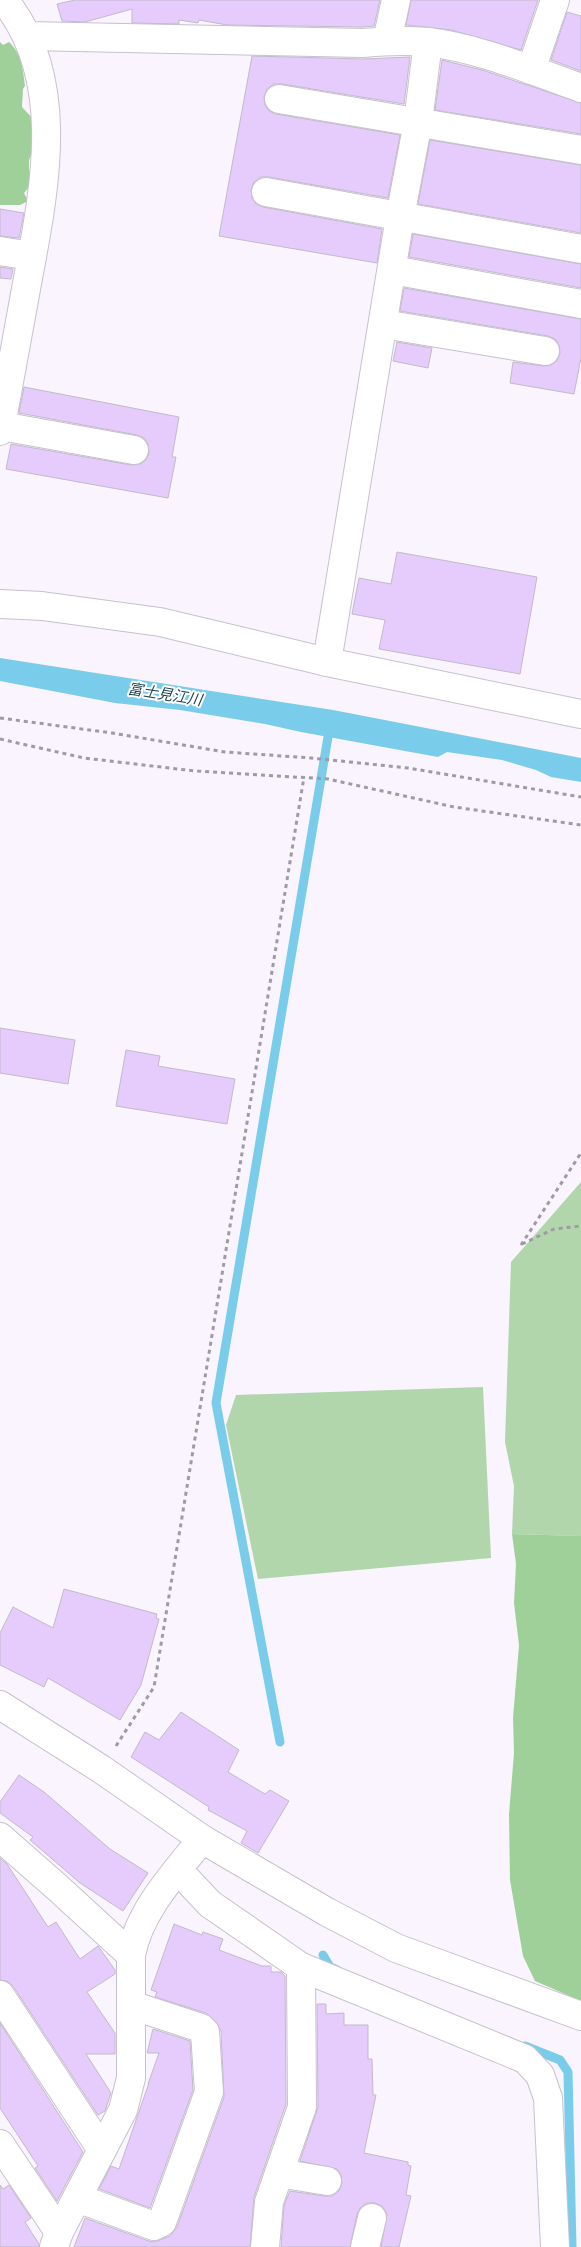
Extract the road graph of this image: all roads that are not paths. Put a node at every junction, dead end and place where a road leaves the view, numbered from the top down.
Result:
1 (396, 0) edge
2 (555, 0) edge
3 (16, 2) edge
4 (28, 36) junction
5 (387, 41) junction
6 (428, 42) junction
7 (532, 70) junction
8 (581, 88) edge
9 (279, 98) dead end
10 (418, 122) junction
11 (581, 150) edge
12 (266, 192) dead end
13 (400, 217) junction
14 (581, 249) edge
15 (0, 251) edge
16 (32, 256) junction
17 (392, 270) junction
18 (581, 304) edge
19 (383, 324) junction
20 (545, 351) dead end
21 (0, 429) edge
22 (134, 450) dead end
23 (0, 604) edge
24 (328, 662) junction
25 (581, 714) edge
26 (0, 1704) edge
27 (0, 1837) edge
28 (202, 1839) junction
29 (178, 1870) junction
30 (131, 1955) junction
31 (301, 1966) junction
32 (0, 1995) edge
33 (131, 2005) junction
34 (581, 2016) edge
35 (0, 2144) edge
36 (102, 2150) junction
37 (279, 2173) junction
38 (327, 2181) dead end
39 (77, 2198) junction
40 (372, 2218) dead end
41 (56, 2240) edge
42 (265, 2247) edge
43 (365, 2247) edge
44 (555, 2247) edge

1 - 5 street
2 - 7 street
3 - 4 street
4 - 5 street
4 - 16 street
5 - 6 street
6 - 7 street
6 - 10 street
7 - 8 street
9 - 10 street
10 - 11 street
10 - 13 street
12 - 13 street
13 - 14 street
13 - 17 street
15 - 16 street
16 - 21 street
17 - 18 street
17 - 19 street
19 - 20 street
19 - 24 street
21 - 22 street
23 - 24 street
24 - 25 street
26 - 28 street
27 - 30 street
28 - 29 street
28 - 34 street
29 - 30 street
29 - 31 street
30 - 33 street
31 - 37 street
31 - 44 street
32 - 36 street
33 - 36 street
33 - 39 street
35 - 41 street
36 - 39 street
37 - 38 street
37 - 42 street
39 - 41 street
40 - 43 street

